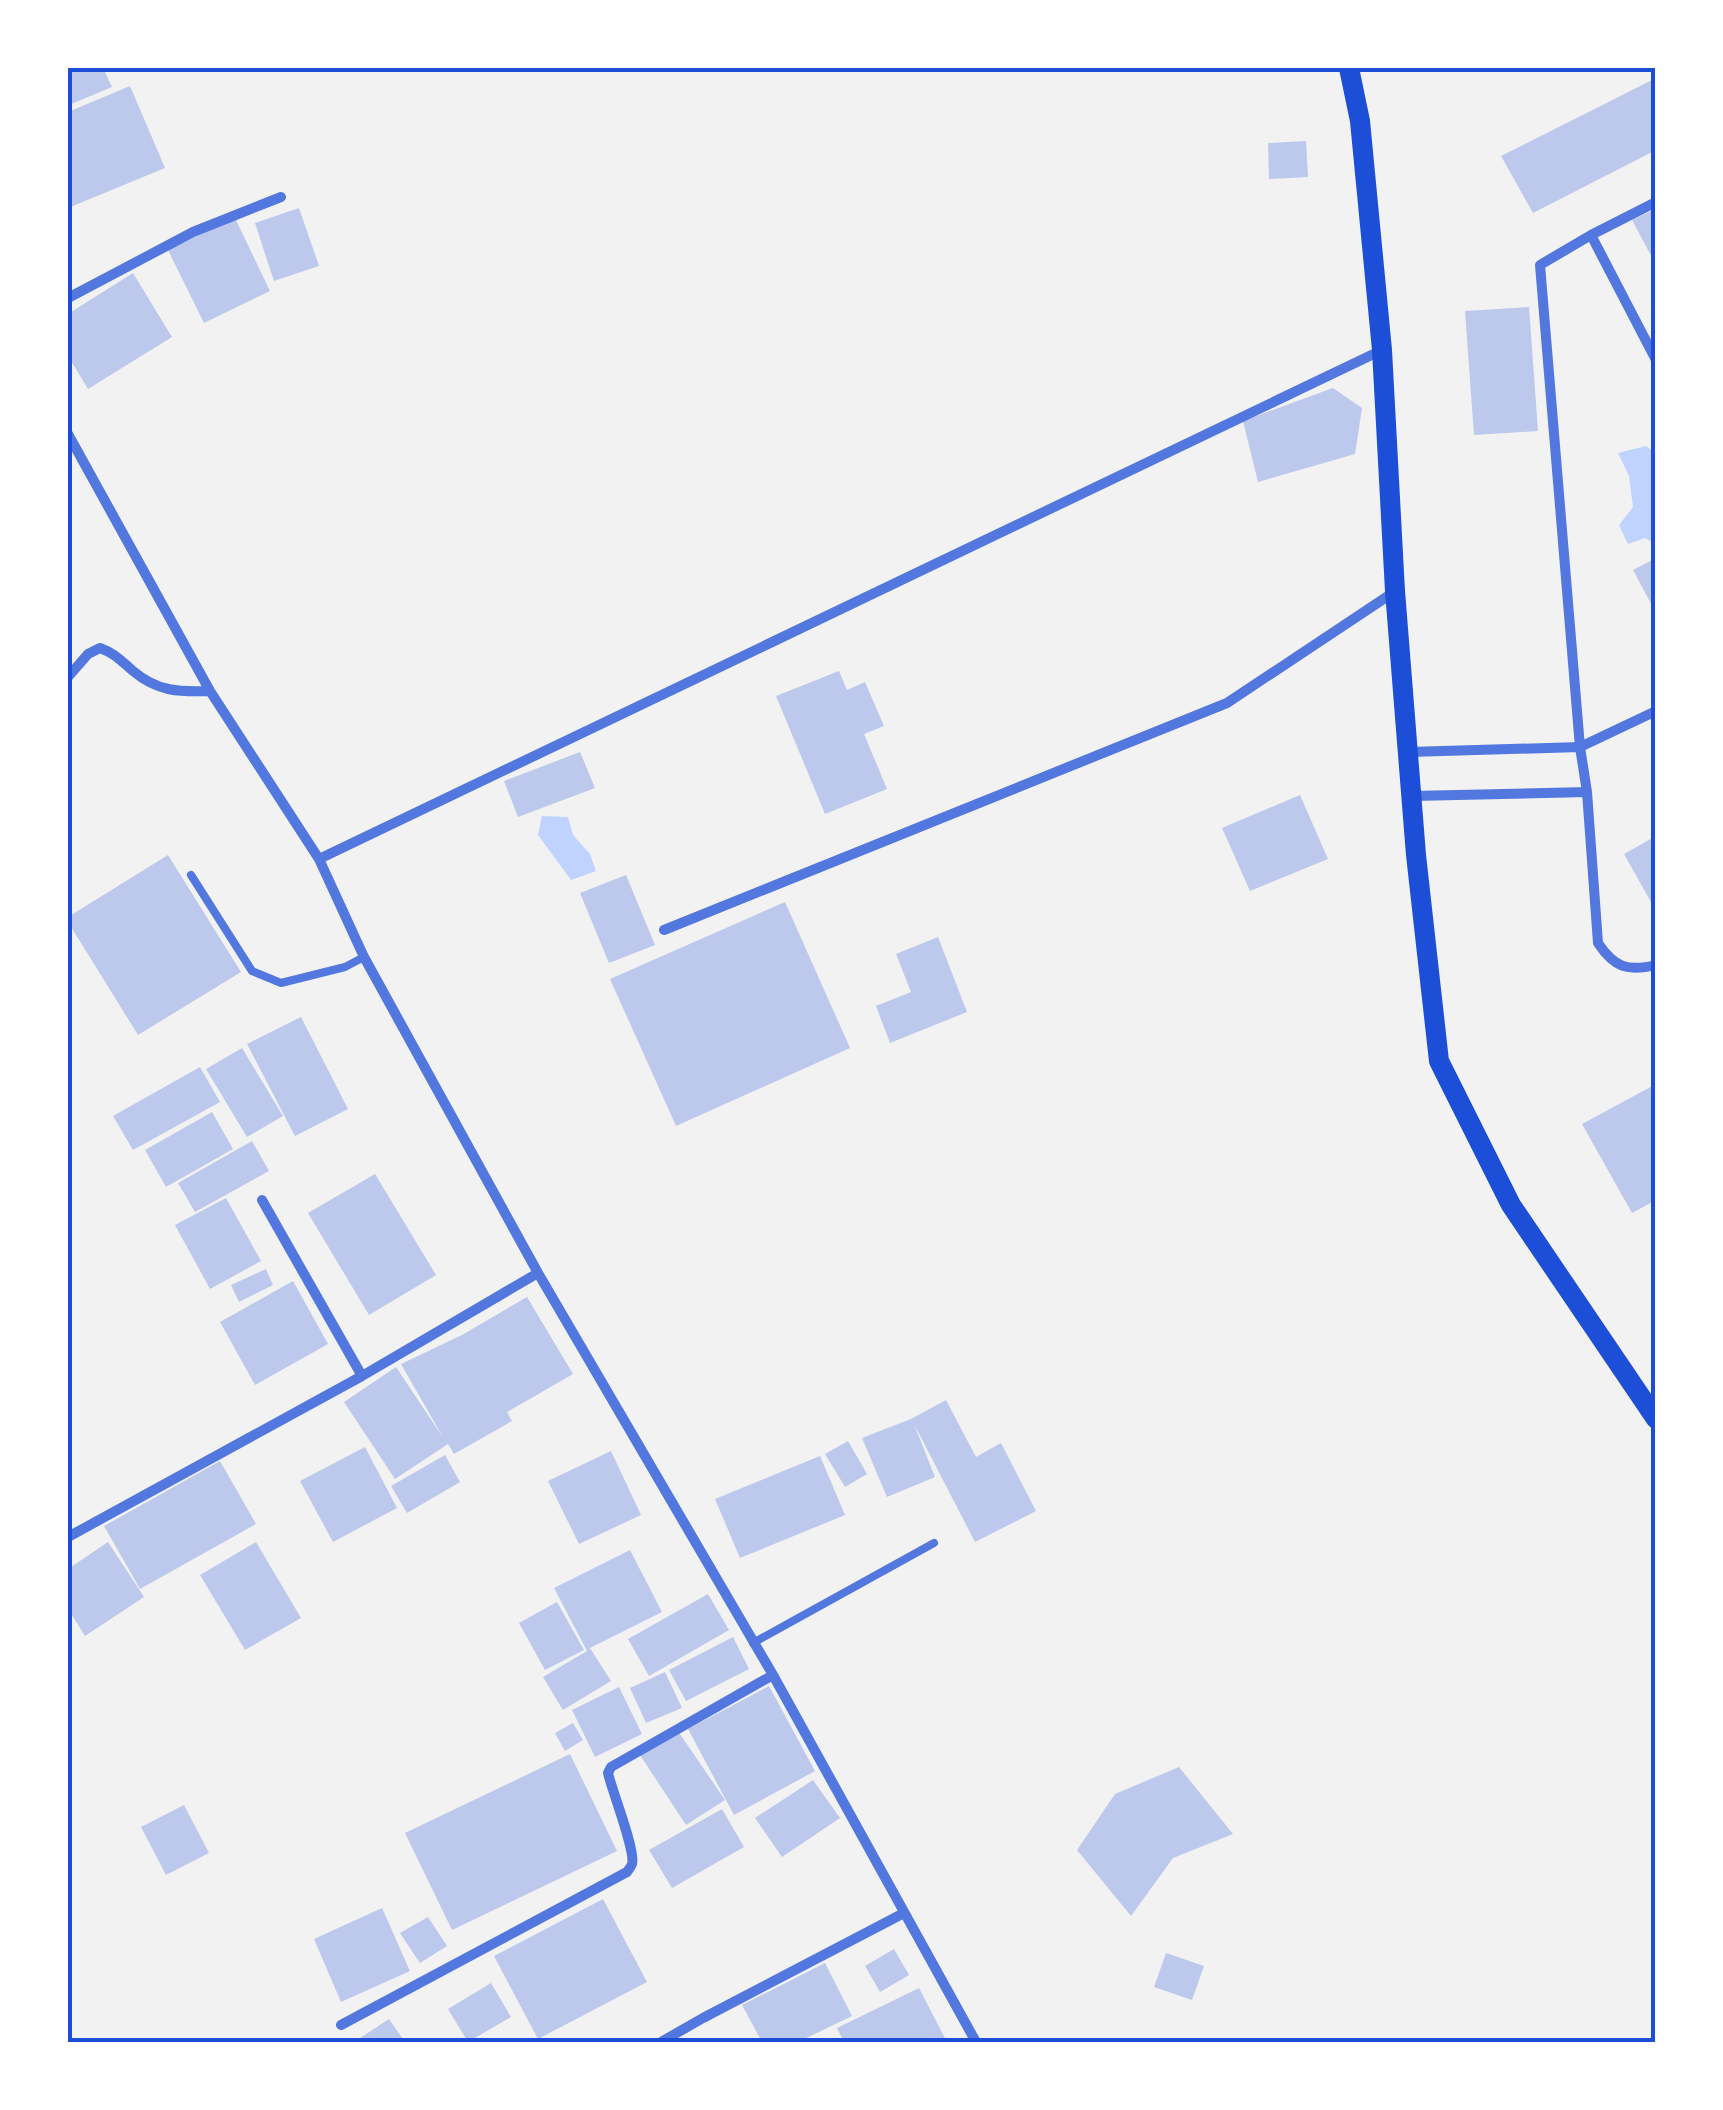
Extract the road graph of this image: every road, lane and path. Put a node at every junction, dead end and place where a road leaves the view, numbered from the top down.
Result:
1 (1350, 68) edge
2 (280, 197) dead end
3 (1656, 202) edge
4 (1591, 236) junction
5 (68, 298) edge
6 (1382, 350) junction
7 (1656, 360) edge
8 (68, 434) edge
9 (1395, 591) junction
10 (68, 677) edge
11 (210, 691) junction
12 (1656, 711) edge
13 (1580, 748) junction
14 (1409, 752) junction
15 (1586, 792) junction
16 (1412, 796) junction
17 (319, 859) junction
18 (192, 876) dead end
19 (664, 930) dead end
20 (364, 957) junction
21 (1656, 966) edge
22 (262, 1200) dead end
23 (538, 1273) junction
24 (362, 1376) junction
25 (1656, 1419) edge
26 (68, 1537) edge
27 (934, 1543) dead end
28 (752, 1643) junction
29 (773, 1675) junction
30 (904, 1913) junction
31 (341, 2024) dead end
32 (661, 2042) edge
33 (976, 2042) edge

1 - 6 main road
2 - 5 street
3 - 4 street
4 - 7 street
4 - 13 street
6 - 9 main road
6 - 17 street
8 - 11 street
9 - 14 main road
9 - 19 street
10 - 11 street
11 - 17 street
12 - 13 street
13 - 14 street
13 - 15 street
14 - 16 main road
15 - 16 street
15 - 21 street
16 - 25 main road
17 - 20 street
18 - 20 lane
20 - 23 street
22 - 24 street
23 - 24 street
23 - 28 street
24 - 26 street
27 - 28 lane
28 - 29 street
29 - 30 street
29 - 31 street
30 - 32 street
30 - 33 street

